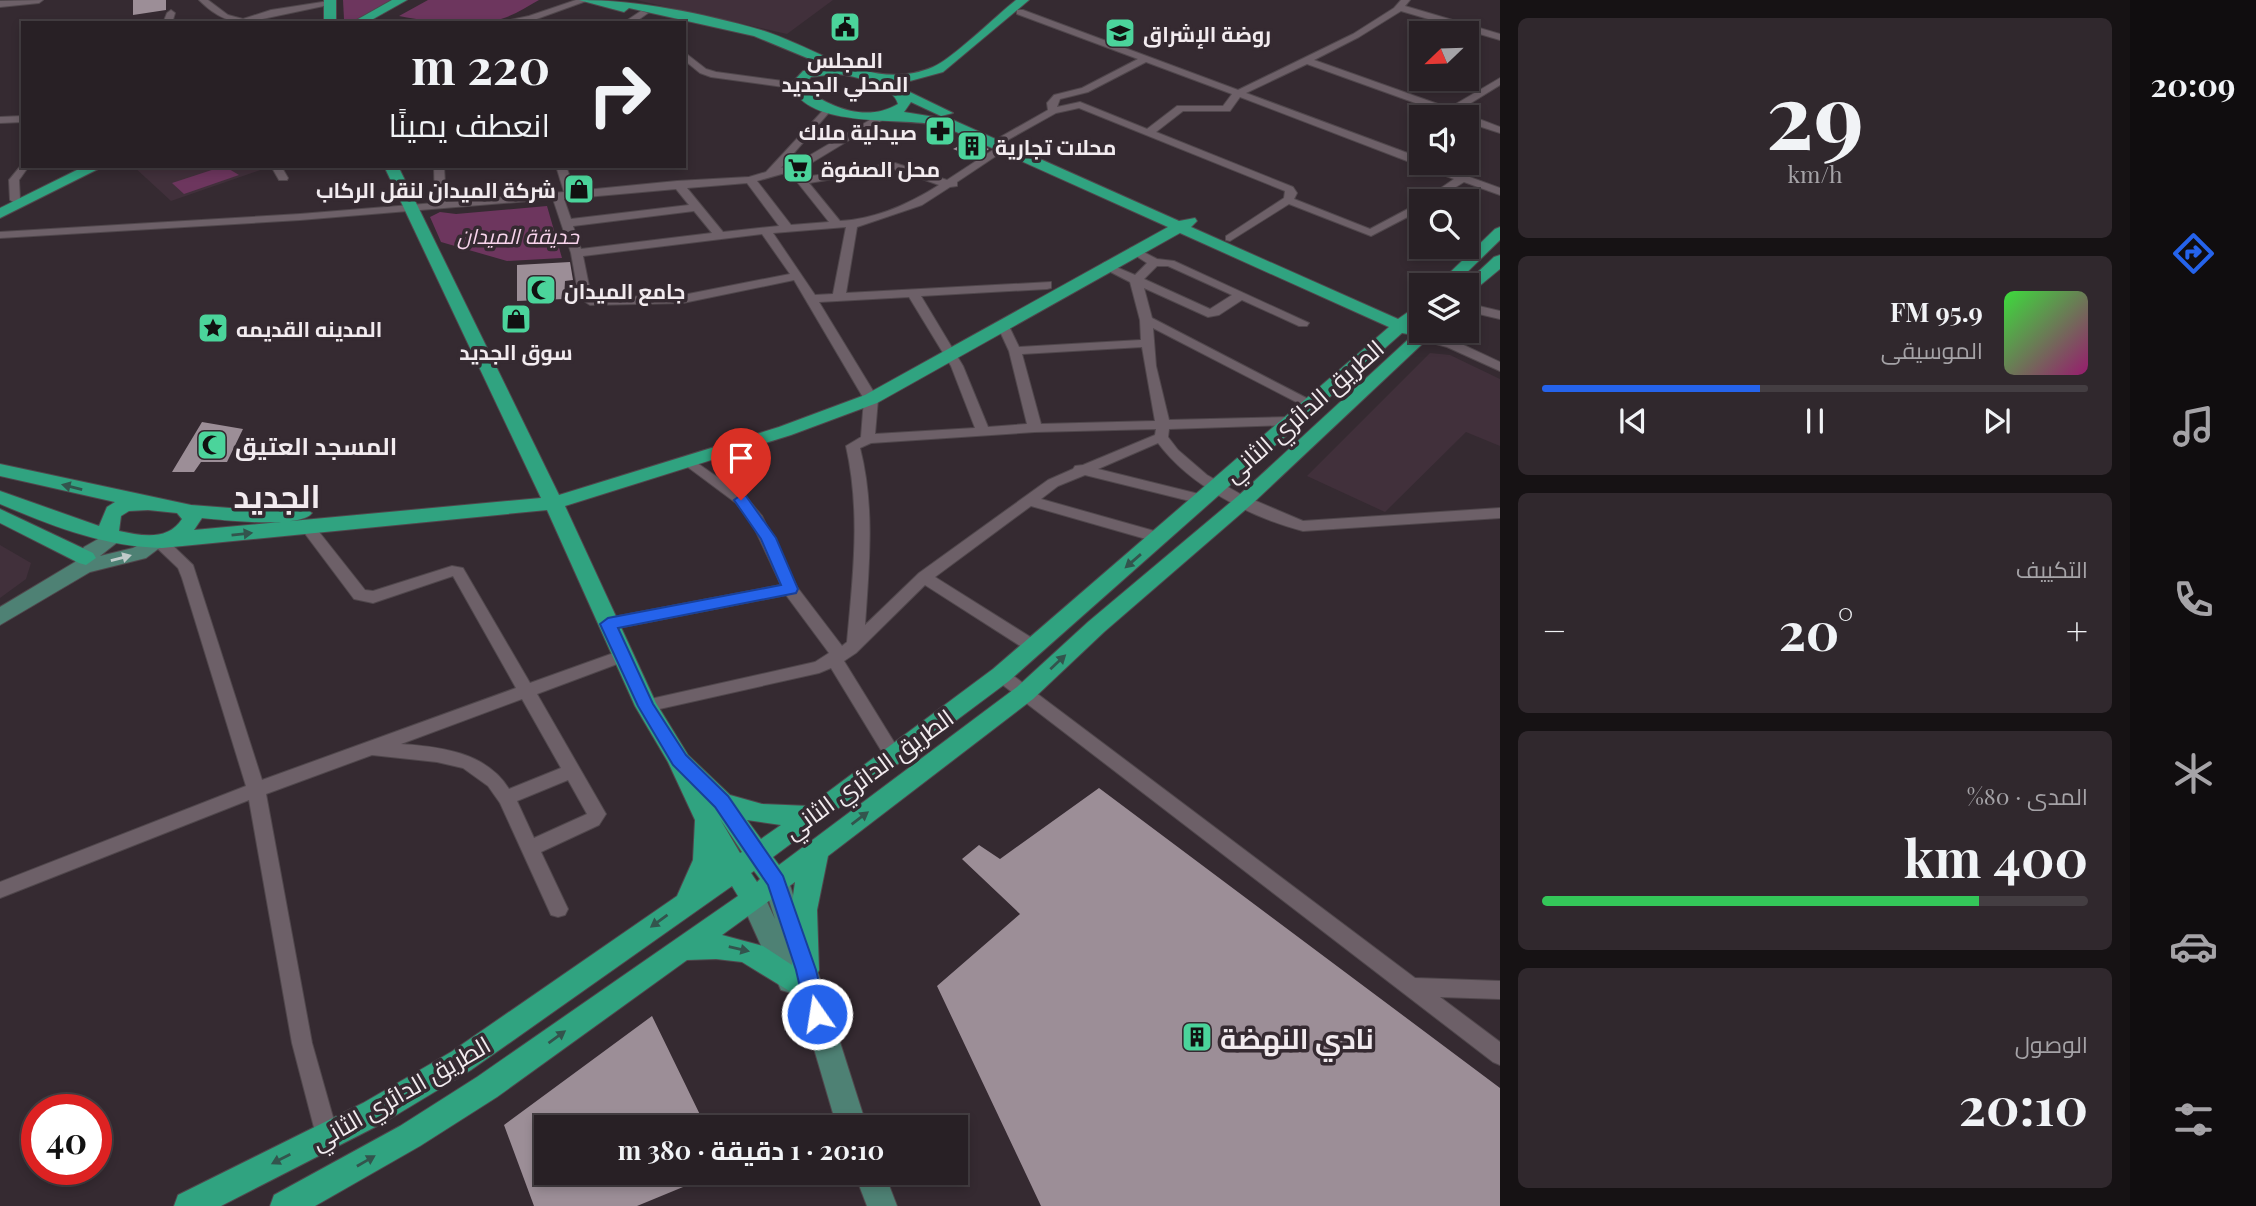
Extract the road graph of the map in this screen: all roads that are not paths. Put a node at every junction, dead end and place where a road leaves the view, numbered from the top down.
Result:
1 (39, 0) edge
2 (204, 0) edge
3 (401, 0) edge
4 (413, 0) edge
5 (585, 0) edge
6 (610, 0) edge
7 (1036, 0) edge
8 (329, 2) edge
9 (0, 4) edge
10 (1404, 4) edge
11 (1022, 6) edge
12 (171, 13) dead end
13 (643, 13) junction
14 (168, 21) edge
15 (243, 21) edge
16 (250, 21) edge
17 (330, 21) edge
18 (361, 21) edge
19 (374, 21) edge
20 (512, 21) edge
21 (630, 21) edge
22 (678, 21) edge
23 (686, 23) edge
24 (1500, 37) edge
25 (686, 57) edge
26 (1145, 59) junction
27 (1304, 60) junction
28 (854, 73) junction
29 (807, 74) junction
30 (1500, 80) edge
31 (798, 86) junction
32 (1238, 93) junction
33 (918, 94) junction
34 (1430, 105) edge
35 (1461, 105) edge
36 (829, 107) junction
37 (1054, 111) junction
38 (845, 114) junction
39 (886, 116) junction
40 (21, 119) edge
41 (0, 120) edge
42 (1479, 122) edge
43 (1499, 129) edge
44 (1148, 134) junction
45 (845, 142) junction
46 (999, 143) junction
47 (1409, 158) edge
48 (23, 168) edge
49 (81, 168) edge
50 (93, 168) edge
51 (276, 168) edge
52 (392, 168) edge
53 (439, 168) edge
54 (562, 168) edge
55 (792, 169) junction
56 (1455, 175) edge
57 (767, 177) junction
58 (283, 178) dead end
59 (1463, 178) junction
60 (750, 180) junction
61 (802, 181) junction
62 (677, 184) junction
63 (953, 184) junction
64 (1445, 189) edge
65 (1500, 192) edge
66 (570, 193) junction
67 (557, 194) junction
68 (1288, 200) junction
69 (441, 204) junction
70 (411, 207) junction
71 (696, 207) junction
72 (5, 210) edge
73 (1409, 212) edge
74 (1178, 220) junction
75 (568, 223) junction
76 (852, 225) junction
77 (838, 226) junction
78 (788, 229) junction
79 (765, 230) junction
80 (1500, 232) edge
81 (0, 235) edge
82 (721, 236) junction
83 (1230, 238) junction
84 (1134, 250) junction
85 (577, 253) junction
86 (1500, 260) edge
87 (1154, 262) junction
88 (1105, 266) junction
89 (1457, 273) edge
90 (797, 276) junction
91 (1479, 280) edge
92 (1136, 281) junction
93 (1047, 285) junction
94 (912, 293) junction
95 (1241, 295) junction
96 (839, 297) junction
97 (811, 299) junction
98 (1479, 310) edge
99 (1500, 315) edge
100 (1146, 320) junction
101 (1409, 320) edge
102 (1409, 321) edge
103 (1303, 323) dead end
104 (1003, 325) junction
105 (1409, 332) edge
106 (1409, 335) edge
107 (1147, 343) junction
108 (1449, 343) edge
109 (1456, 347) junction
110 (946, 350) junction
111 (1015, 351) junction
112 (1500, 355) edge
113 (1500, 368) edge
114 (868, 393) junction
115 (1311, 404) junction
116 (1291, 421) junction
117 (1035, 428) junction
118 (983, 431) junction
119 (1162, 431) junction
120 (868, 439) junction
121 (690, 462) junction
122 (1080, 469) junction
123 (0, 470) edge
124 (1209, 493) junction
125 (0, 497) edge
126 (551, 497) junction
127 (1245, 500) junction
128 (138, 501) junction
129 (1030, 501) junction
130 (188, 511) junction
131 (1500, 513) edge
132 (0, 515) edge
133 (307, 527) junction
134 (111, 535) junction
135 (1160, 538) junction
136 (164, 542) junction
137 (85, 563) junction
138 (924, 577) junction
139 (790, 589) junction
140 (0, 617) edge
141 (608, 624) junction
142 (855, 643) junction
143 (1034, 647) junction
144 (622, 656) junction
145 (837, 657) junction
146 (1001, 675) junction
147 (528, 690) junction
148 (1025, 693) junction
149 (646, 706) junction
150 (372, 748) junction
151 (893, 755) junction
152 (572, 771) junction
153 (256, 790) junction
154 (505, 798) junction
155 (714, 807) junction
156 (813, 816) junction
157 (530, 848) junction
158 (817, 851) junction
159 (758, 853) junction
160 (737, 868) junction
161 (776, 882) junction
162 (0, 890) edge
163 (753, 899) junction
164 (686, 902) junction
165 (558, 909) dead end
166 (678, 950) junction
167 (798, 975) junction
168 (1410, 987) junction
169 (1500, 990) edge
170 (1500, 1055) edge
171 (848, 1115) edge
172 (327, 1135) junction
173 (874, 1185) edge
174 (189, 1206) edge
175 (285, 1206) edge
176 (882, 1206) edge

1 - 9 street
2 - 15 street
3 - 18 main road
4 - 19 main road
5 - 13 main road
5 - 20 street
6 - 28 main road
7 - 11 main road
8 - 16 street
8 - 17 main road
10 - 24 street
10 - 27 street
11 - 26 street
11 - 28 main road
11 - 33 main road
12 - 14 street
13 - 21 street
13 - 22 main road
23 - 29 main road
25 - 31 street
26 - 32 street
26 - 37 street
27 - 32 street
27 - 34 street
28 - 29 main road
28 - 33 main road
29 - 31 main road
30 - 35 street
31 - 36 main road
32 - 44 street
32 - 47 street
33 - 39 main road
33 - 46 main road
36 - 38 main road
36 - 57 street
37 - 44 street
37 - 46 street
38 - 39 main road
38 - 45 street
39 - 45 street
39 - 46 main road
40 - 41 street
42 - 43 street
44 - 68 street
45 - 55 street
46 - 63 street
46 - 74 main road
48 - 72 street
49 - 72 main road
50 - 72 main road
51 - 58 street
52 - 70 main road
53 - 69 street
54 - 66 street
55 - 57 street
55 - 61 street
56 - 59 street
57 - 60 street
59 - 64 street
59 - 65 street
60 - 62 street
60 - 78 street
61 - 63 street
61 - 77 street
62 - 66 street
62 - 71 street
63 - 76 street
66 - 67 street
67 - 69 street
67 - 75 street
68 - 73 street
68 - 83 street
69 - 70 street
70 - 81 street
70 - 126 main road
71 - 75 street
71 - 82 street
74 - 83 main road
74 - 84 main road
74 - 93 main road
74 - 102 main road
75 - 85 street
76 - 77 street
76 - 96 street
77 - 78 street
78 - 79 street
79 - 82 street
79 - 90 street
80 - 89 main road
82 - 85 street
83 - 101 main road
84 - 87 street
84 - 88 main road
85 - 90 street
86 - 91 main road
87 - 92 street
87 - 95 street
88 - 92 street
88 - 104 main road
90 - 97 street
92 - 95 street
92 - 100 street
93 - 94 street
93 - 110 main road
94 - 96 street
94 - 110 street
95 - 103 street
96 - 97 street
97 - 114 street
98 - 99 street
100 - 107 street
100 - 115 street
104 - 110 main road
104 - 111 street
105 - 115 main road, الطريق الدائري الثاني
106 - 127 main road, الطريق الدائري الثاني
107 - 111 street
107 - 119 street
108 - 109 street
109 - 112 street
109 - 113 street
110 - 114 main road
110 - 118 street
111 - 117 street
114 - 120 street
114 - 121 main road
114 - 126 main road
115 - 116 main road, الطريق الدائري الثاني
116 - 119 street
116 - 124 main road, الطريق الدائري الثاني
117 - 118 street
117 - 119 street
118 - 120 street
119 - 122 street
119 - 124 street
120 - 142 street
121 - 126 main road
121 - 139 street
122 - 124 street
122 - 129 street
128 -> 123 main road
124 - 127 street
124 - 135 main road, الطريق الدائري الثاني
125 - 134 main road
126 - 130 main road
126 - 133 main road
126 - 141 main road
127 - 131 street
148 -> 127 main road, الطريق الدائري الثاني
128 - 130 main road
128 - 134 main road
129 - 135 street
129 - 138 street
130 - 136 main road
132 - 137 main road
136 -> 133 main road
133 - 147 street
134 - 136 main road
134 - 137 street
135 -> 143 main road, الطريق الدائري الثاني
137 -> 136 street
136 - 153 street
137 - 140 street
138 - 142 street
138 - 143 street
139 - 141 street
139 - 145 street
141 - 144 main road
142 - 145 street
143 - 146 main road, الطريق الدائري الثاني
144 - 147 street
144 - 149 main road
145 - 149 street
145 - 151 street
146 - 148 street
146 - 151 main road, الطريق الدائري الثاني
147 - 150 street
147 - 152 street
158 -> 148 main road, الطريق الدائري الثاني
148 - 168 street
149 - 155 main road
150 - 153 street
150 - 154 street
151 - 156 main road, الطريق الدائري الثاني
152 - 154 street
152 - 157 street
153 - 162 street
153 - 172 street
154 - 157 street
155 - 156 main road
155 - 159 main road
155 - 160 main road
155 - 164 main road
156 - 159 main road, الطريق الدائري الثاني
157 - 165 street
158 - 161 main road, الطريق الدائري الثاني
158 - 167 main road
159 - 160 main road, الطريق الدائري الثاني
159 - 161 main road
160 - 163 main road
160 - 164 main road, الطريق الدائري الثاني
161 - 163 main road, الطريق الدائري الثاني
161 - 167 street
163 - 166 main road, الطريق الدائري الثاني
163 - 167 street
164 -> 172 main road, الطريق الدائري الثاني
166 -> 167 main road
175 -> 166 main road, الطريق الدائري الثاني
167 - 171 street
168 - 169 street
168 - 170 street
172 -> 174 main road, الطريق الدائري الثاني
173 - 176 street

